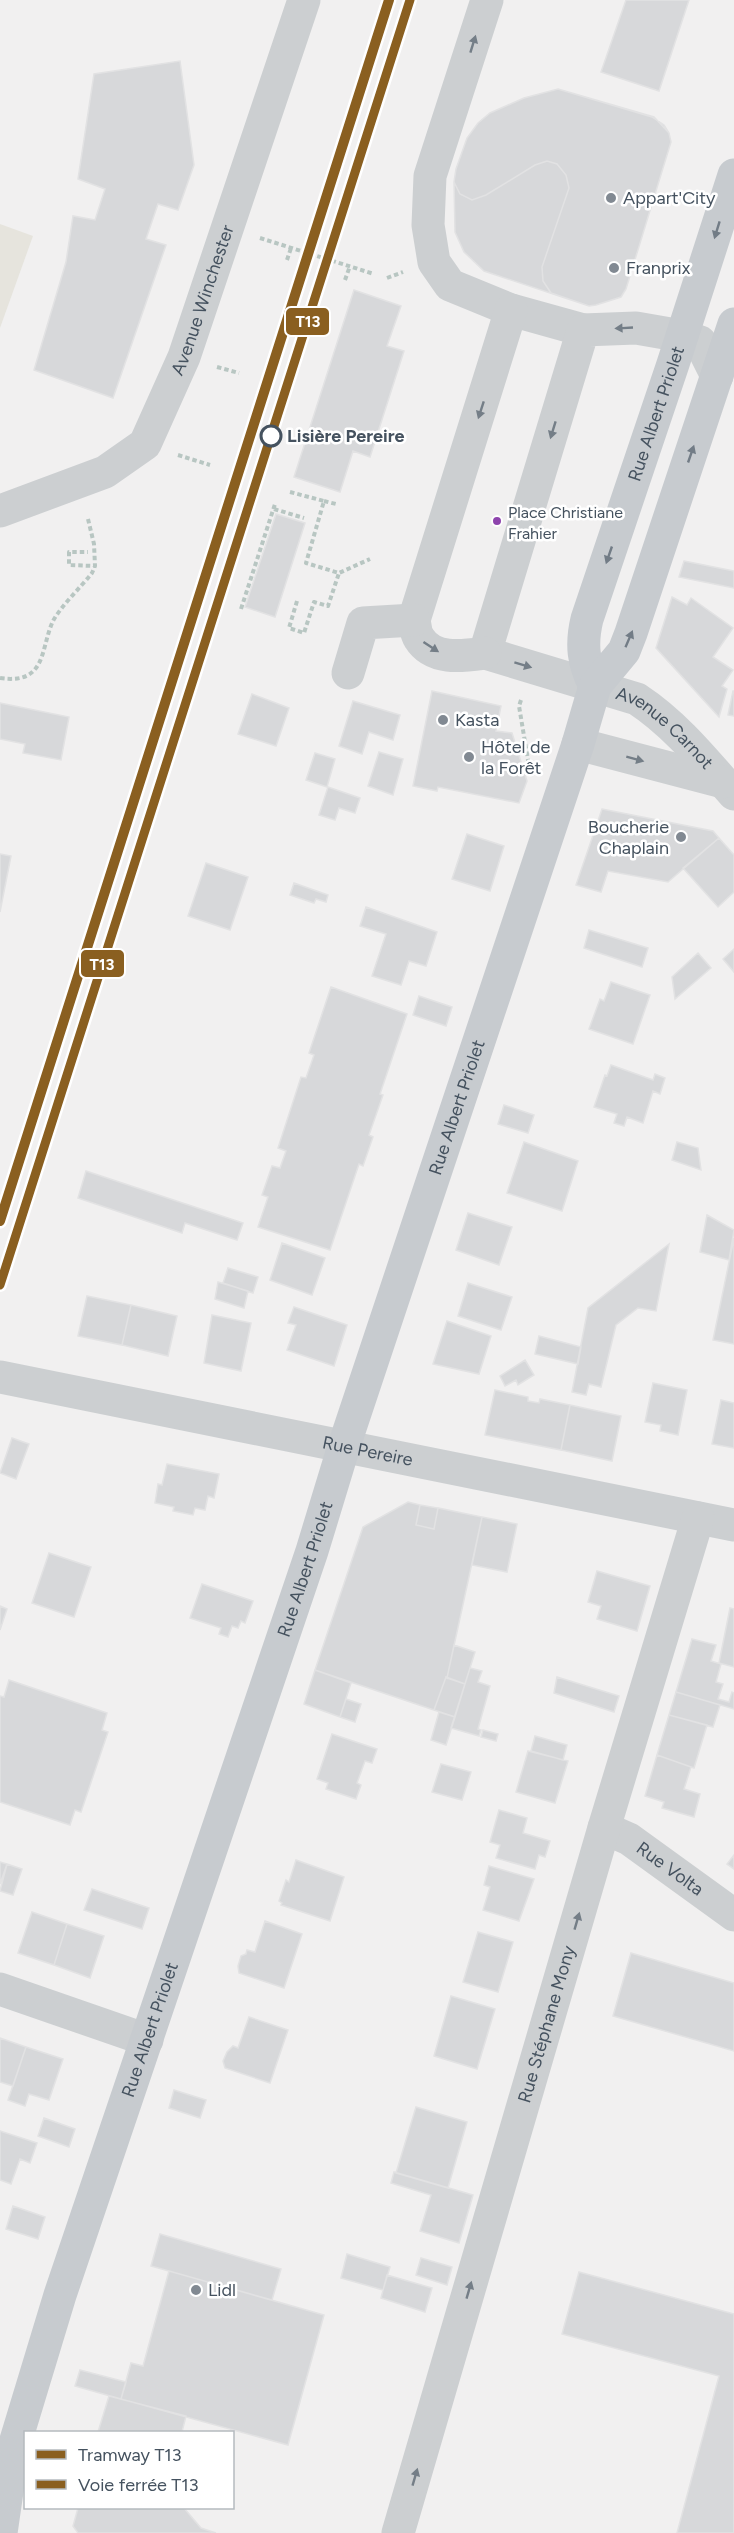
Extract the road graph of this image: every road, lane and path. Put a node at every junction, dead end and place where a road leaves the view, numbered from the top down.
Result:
1 (304, 0) edge
2 (487, 0) edge
3 (734, 174) edge
4 (254, 236) dead end
5 (291, 248) junction
6 (287, 260) dead end
7 (350, 267) junction
8 (374, 274) dead end
9 (345, 280) dead end
10 (511, 310) junction
11 (734, 324) edge
12 (583, 330) junction
13 (678, 350) junction
14 (221, 368) dead end
15 (239, 373) dead end
16 (726, 378) edge
17 (192, 459) dead end
18 (210, 465) dead end
19 (290, 492) dead end
20 (324, 501) junction
21 (336, 504) dead end
22 (0, 511) edge
23 (304, 518) dead end
24 (88, 519) dead end
25 (88, 552) dead end
26 (370, 559) dead end
27 (94, 566) junction
28 (339, 573) junction
29 (297, 601) dead end
30 (241, 609) dead end
31 (414, 620) junction
32 (485, 653) junction
33 (348, 673) dead end
34 (0, 678) edge
35 (595, 686) junction
36 (525, 691) dead end
37 (578, 744) junction
38 (537, 774) dead end
39 (729, 788) edge
40 (0, 1377) edge
41 (344, 1446) junction
42 (698, 1518) junction
43 (734, 1525) edge
44 (604, 1828) junction
45 (734, 1915) edge
46 (0, 1989) edge
47 (147, 2040) junction
48 (7, 2461) edge
49 (1, 2533) edge
50 (398, 2533) edge

1 - 22 street, Avenue Winchester
10 -> 2 street
3 -> 13 main road, Rue Albert Priolet
4 - 5 path
5 - 6 path
5 - 7 path
7 - 8 path
7 - 9 path
10 - 12 street
10 -> 31 street
11 - 16 main road, Rue Albert Priolet
13 -> 12 street
12 -> 32 street
13 - 16 street
13 -> 35 main road, Rue Albert Priolet
14 - 15 path
35 -> 16 main road, Rue Albert Priolet
17 - 18 path
19 - 20 path
20 - 21 path
20 - 28 path
23 - 30 path
24 - 27 path
25 - 27 path
26 - 28 path
27 - 34 path
28 - 29 path
31 -> 32 street
31 - 33 street
32 -> 35 street
35 - 37 main road, Rue Albert Priolet
35 - 39 street, Avenue Carnot
36 - 38 path
37 -> 39 street, Avenue Carnot
37 - 41 main road, Rue Albert Priolet
40 - 41 street, Rue Pereire
41 - 42 street, Rue Pereire
41 - 47 main road, Rue Albert Priolet
42 - 43 street, Rue Pereire
42 - 44 street, Rue Stéphane Mony
44 - 45 street, Rue Volta
50 -> 44 street, Rue Stéphane Mony
46 - 47 street
47 - 48 main road, Rue Albert Priolet
48 - 49 main road, Rue Albert Priolet

